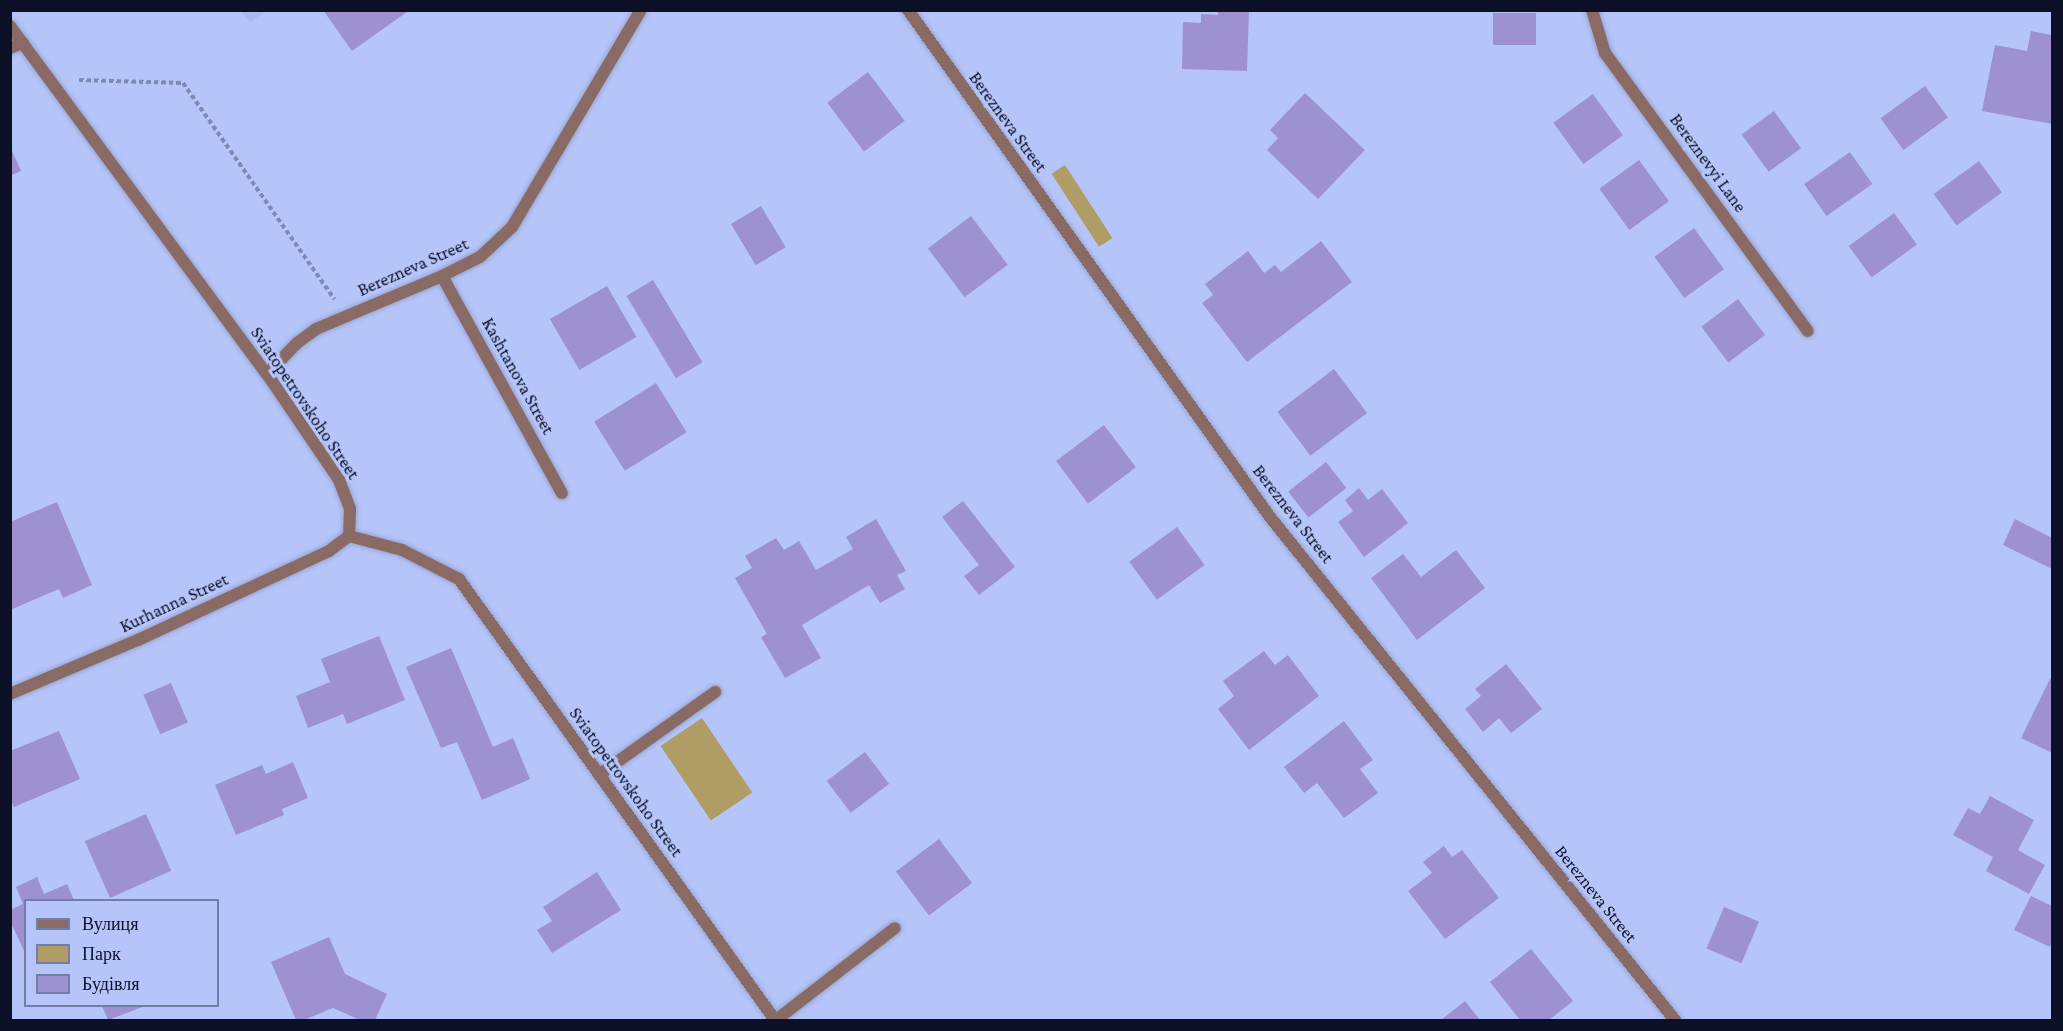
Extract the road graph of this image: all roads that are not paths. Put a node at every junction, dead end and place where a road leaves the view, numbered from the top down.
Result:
1 (641, 10) edge
2 (908, 10) edge
3 (1592, 10) edge
4 (10, 26) edge
5 (23, 43) junction
6 (10, 48) edge
7 (442, 276) junction
8 (1808, 331) dead end
9 (267, 374) junction
10 (562, 493) dead end
11 (348, 536) junction
12 (715, 692) dead end
13 (10, 694) edge
14 (599, 775) junction
15 (895, 928) dead end
16 (776, 1020) edge
17 (1675, 1020) edge

1 - 7 street, Berezneva Street
2 - 17 street, Berezneva Street
3 - 8 street, Bereznevyi Lane
4 - 5 street, Sviatopetrovskoho Street
5 - 6 street
5 - 9 street, Sviatopetrovskoho Street
7 - 9 street, Berezneva Street
7 - 10 street, Kashtanova Street
9 - 11 street, Sviatopetrovskoho Street
11 - 13 street, Kurhanna Street
11 - 14 street, Sviatopetrovskoho Street
12 - 14 street
14 - 16 street, Sviatopetrovskoho Street
15 - 16 street

